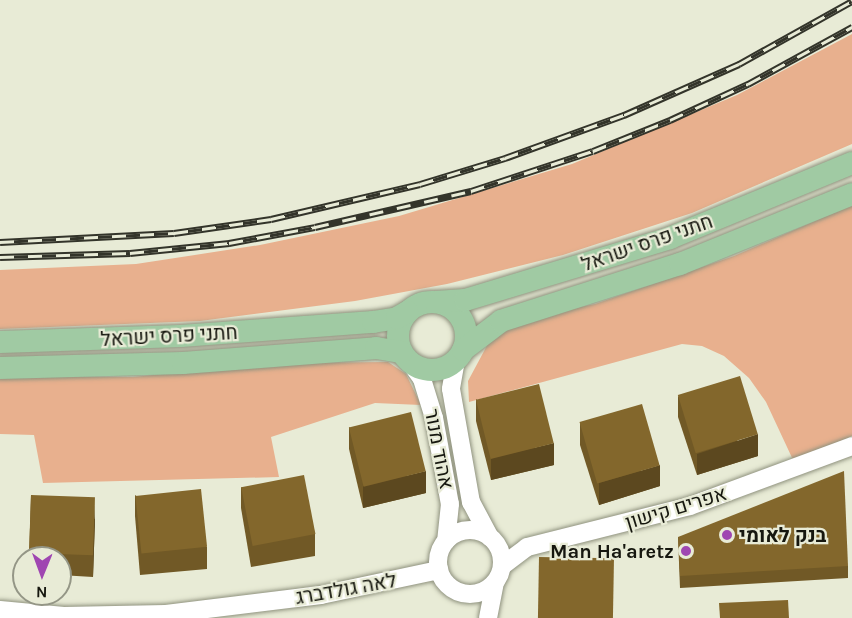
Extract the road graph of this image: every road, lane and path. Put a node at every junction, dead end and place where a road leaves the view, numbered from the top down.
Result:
1 (852, 163) edge
2 (852, 194) edge
3 (436, 302) junction
4 (407, 312) junction
5 (0, 342) edge
6 (459, 355) junction
7 (405, 357) junction
8 (0, 368) edge
9 (852, 446) edge
10 (490, 537) junction
11 (446, 541) junction
12 (440, 570) junction
13 (499, 574) junction
14 (0, 610) edge
15 (488, 618) edge

1 - 3 main road, חתני פרס ישראל
2 - 6 main road, חתני פרס ישראל
3 - 4 main road
3 - 6 main road
4 - 5 main road, חתני פרס ישראל
4 - 7 main road
6 - 7 main road
6 - 10 street, אהוד מנור
7 - 8 main road, חתני פרס ישראל
7 - 11 street, אהוד מנור
9 - 13 street, אפרים קישון
10 - 11 street
10 - 13 street
11 - 12 street
12 - 13 street
12 - 14 street, לאה גולדברג
13 - 15 street

